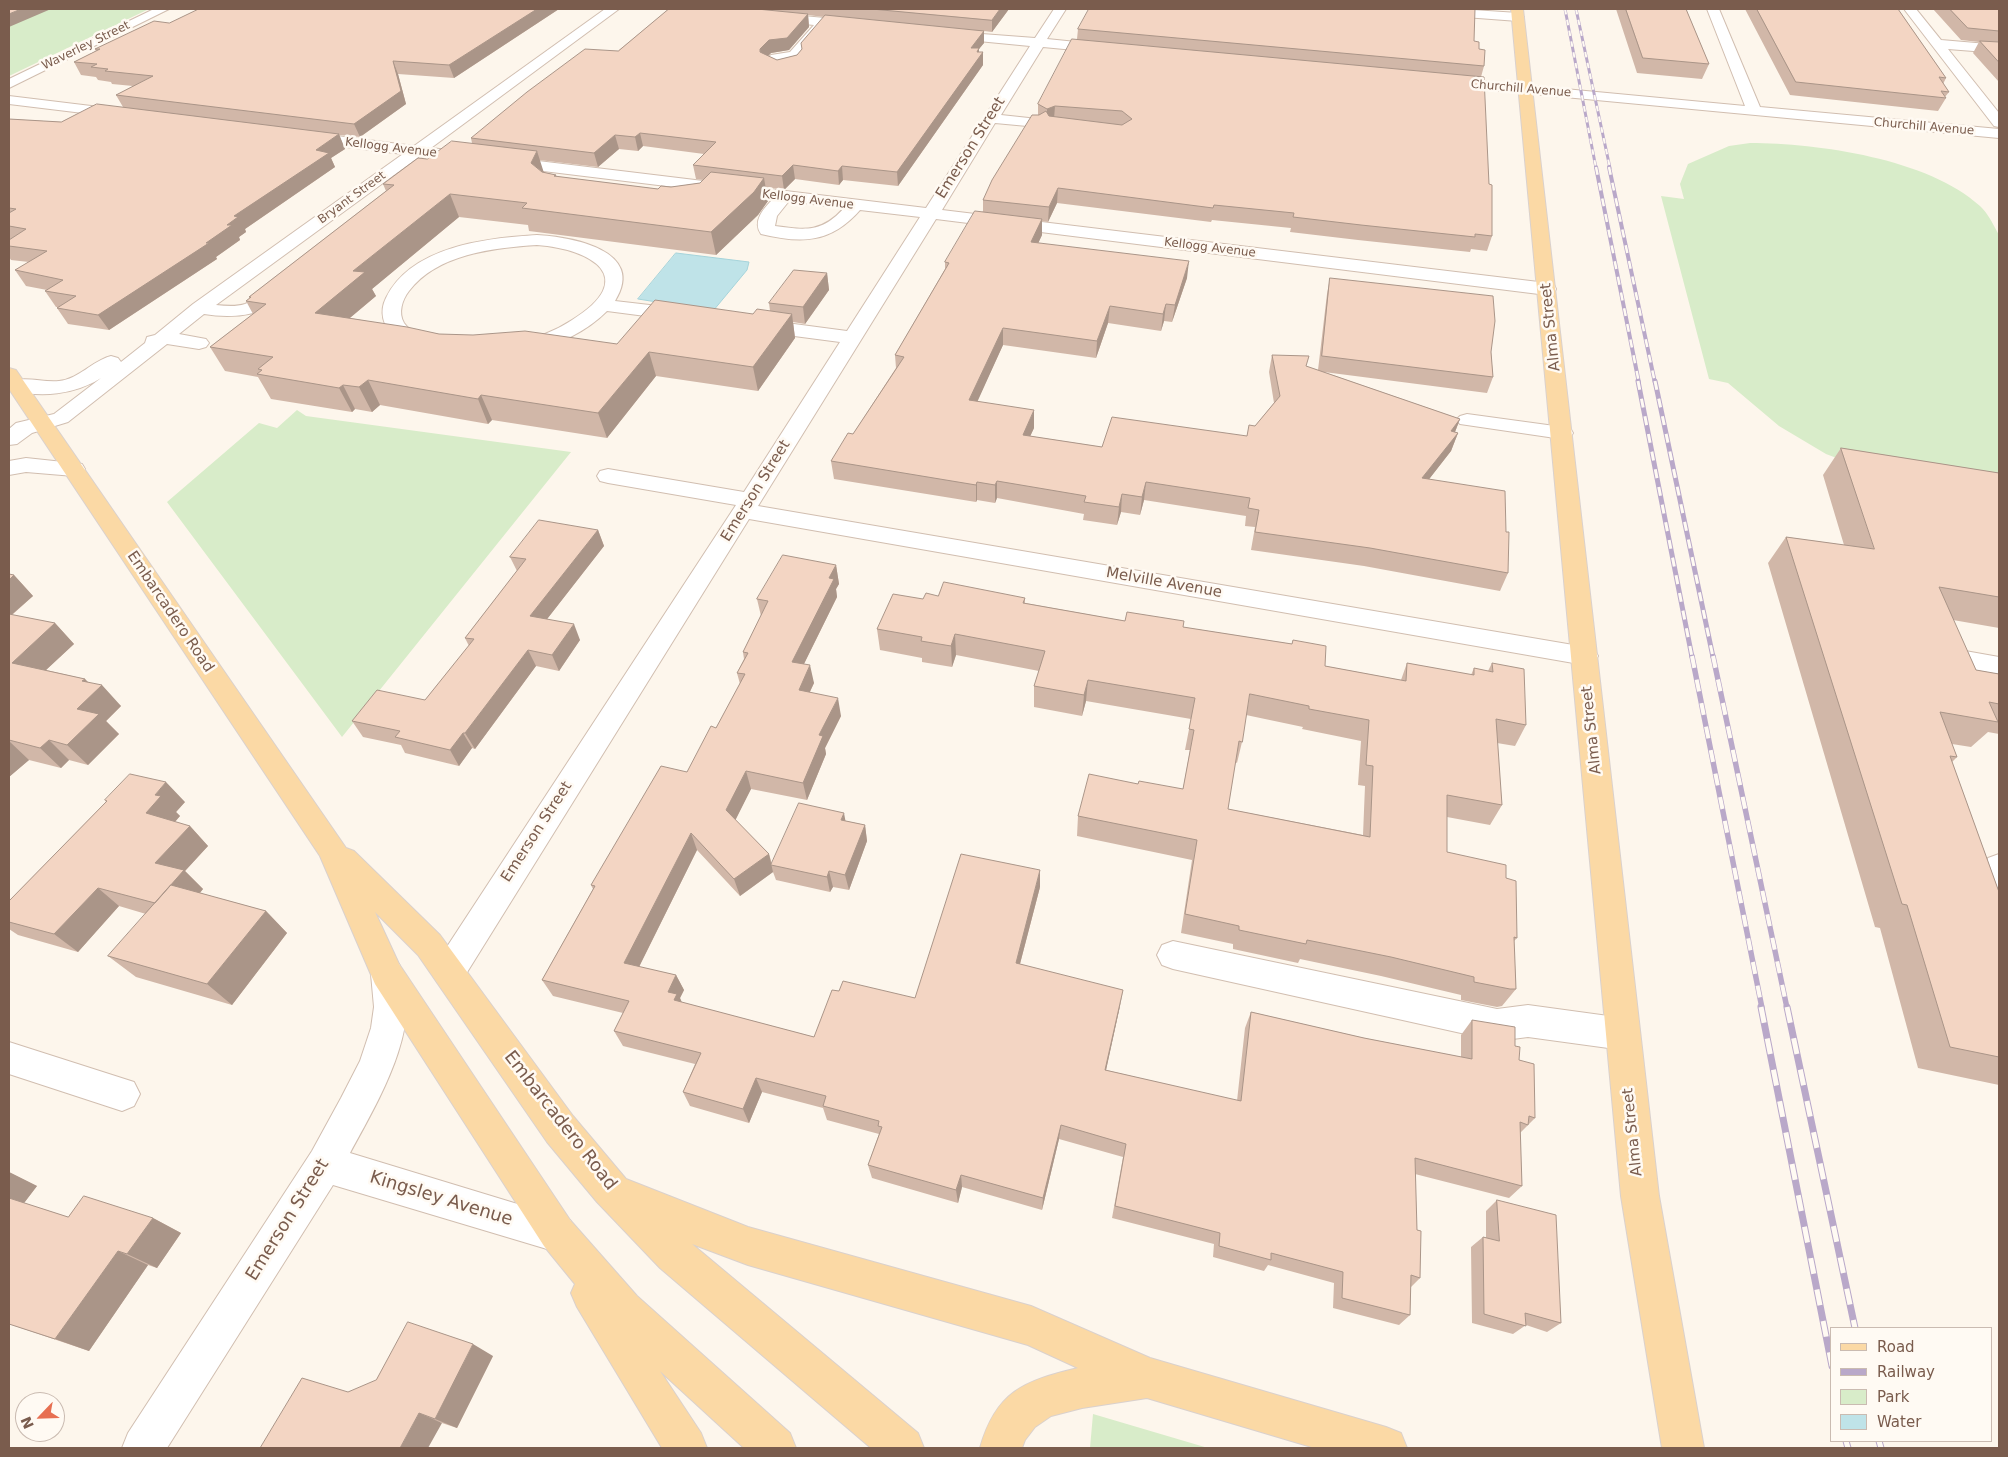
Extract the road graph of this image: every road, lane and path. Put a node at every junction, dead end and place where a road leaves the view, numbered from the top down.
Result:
1 (164, 9) edge
2 (613, 9) edge
3 (1060, 9) edge
4 (1411, 9) edge
5 (1713, 9) edge
6 (1910, 9) edge
7 (1517, 13) edge
8 (754, 15) edge
9 (823, 22) junction
10 (871, 27) edge
11 (938, 33) edge
12 (1038, 42) junction
13 (1940, 44) junction
14 (1999, 50) edge
15 (1124, 51) edge
16 (794, 55) edge
17 (1437, 81) edge
18 (9, 84) edge
19 (1527, 89) junction
20 (9, 100) edge
21 (1754, 111) junction
22 (136, 116) edge
23 (990, 118) junction
24 (1038, 123) edge
25 (1999, 124) edge
26 (1999, 134) edge
27 (292, 136) edge
28 (416, 151) junction
29 (557, 169) junction
30 (547, 184) edge
31 (711, 188) junction
32 (784, 197) junction
33 (693, 201) edge
34 (855, 205) junction
35 (930, 214) junction
36 (309, 230) junction
37 (329, 234) edge
38 (294, 280) edge
39 (1547, 289) junction
40 (603, 305) junction
41 (200, 308) junction
42 (705, 318) edge
43 (742, 323) edge
44 (166, 338) junction
45 (852, 338) junction
46 (199, 343) dead end
47 (13, 380) edge
48 (1467, 420) dead end
49 (43, 423) junction
50 (1562, 433) junction
51 (9, 439) edge
52 (9, 468) edge
53 (74, 469) junction
54 (608, 476) dead end
55 (747, 506) junction
56 (1585, 656) junction
57 (1954, 658) edge
58 (1999, 666) edge
59 (332, 850) junction
60 (1999, 867) edge
61 (1999, 876) edge
62 (1173, 955) dead end
63 (449, 972) junction
64 (386, 974) junction
65 (1624, 1034) junction
66 (9, 1058) edge
67 (122, 1094) dead end
68 (325, 1164) junction
69 (610, 1189) junction
70 (556, 1233) junction
71 (1147, 1378) junction
72 (143, 1448) edge
73 (686, 1448) edge
74 (776, 1448) edge
75 (903, 1448) edge
76 (1000, 1448) edge
77 (1386, 1448) edge
78 (1683, 1448) edge

1 - 18 street, Waverley Street
2 - 28 street, Bryant Street
3 - 12 street, Emerson Street
4 - 7 street
5 - 21 street
6 - 13 street
7 - 19 main road, Alma Street
8 - 9 street
9 - 10 street
9 - 16 street
11 - 12 street
12 - 15 street
12 - 23 street, Emerson Street
13 - 14 street
13 - 25 street
17 - 19 street, Churchill Avenue
19 - 21 street, Churchill Avenue
19 - 39 main road, Alma Street
20 - 22 street
21 - 26 street, Churchill Avenue
23 - 24 street
23 - 35 street, Emerson Street
27 - 28 street, Kellogg Avenue
28 - 29 street, Kellogg Avenue
28 - 36 street, Bryant Street
29 - 30 street
29 - 31 street, Kellogg Avenue
31 - 32 street, Kellogg Avenue
31 - 33 street
32 - 34 street, Kellogg Avenue
32 - 34 street
34 - 35 street, Kellogg Avenue
35 - 39 street, Kellogg Avenue
35 - 45 street, Emerson Street
36 - 37 street
36 - 41 street, Bryant Street
38 - 41 street
39 - 50 main road, Alma Street
40 - 40 street
40 - 42 street
41 - 44 street, Bryant Street
43 - 45 street
44 - 46 street
44 - 47 street, Bryant Street
44 - 49 street, Bryant Street
45 - 55 street, Emerson Street
47 - 49 main road, Embarcadero Road
48 - 50 street
49 - 51 street, Bryant Street
49 - 53 main road, Embarcadero Road
50 - 56 main road, Alma Street
52 - 53 street
53 - 59 main road, Embarcadero Road
54 - 55 street, Melville Avenue
55 - 56 street, Melville Avenue
55 - 63 street, Emerson Street
56 - 65 main road, Alma Street
57 - 58 street
59 - 63 main road, Embarcadero Road
59 - 64 main road, Embarcadero Road
60 - 61 street
62 - 65 street
63 - 69 main road, Embarcadero Road
64 - 68 street, Emerson Street
64 - 70 main road, Embarcadero Road
65 - 78 main road, Alma Street
66 - 67 street
68 - 70 street, Kingsley Avenue
68 - 72 street, Emerson Street
69 - 71 main road
69 - 75 main road, Embarcadero Road
70 - 73 main road
70 - 74 main road, Embarcadero Road
71 - 76 main road
71 - 77 main road

